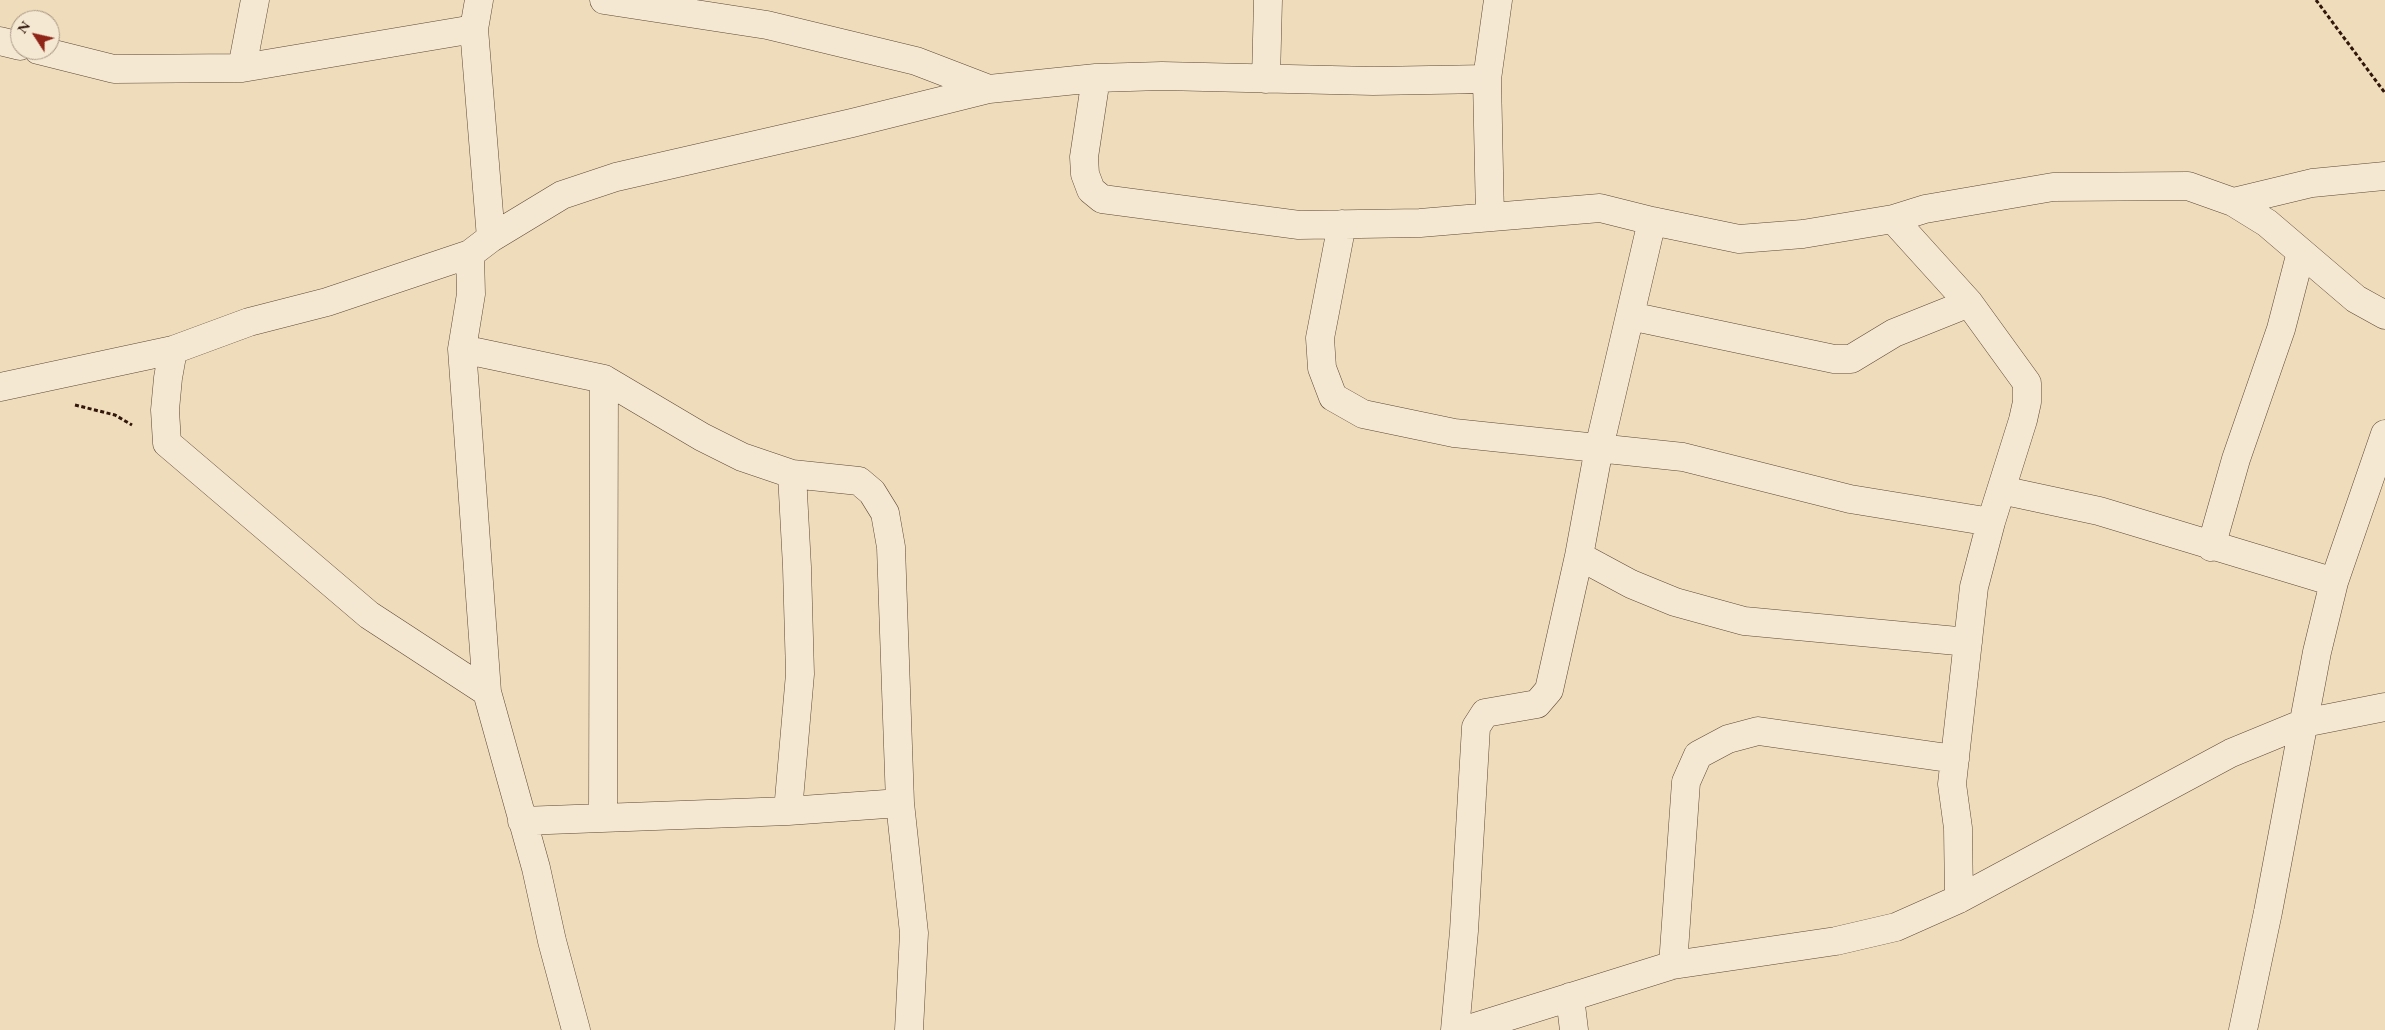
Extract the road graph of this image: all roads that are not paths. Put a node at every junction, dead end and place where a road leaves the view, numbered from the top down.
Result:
1 (255, 0) edge
2 (479, 0) edge
3 (604, 0) edge
4 (1268, 0) edge
5 (1498, 0) edge
6 (474, 30) junction
7 (60, 56) edge
8 (242, 68) junction
9 (1096, 78) junction
10 (1266, 78) junction
11 (1487, 79) junction
12 (989, 89) junction
13 (2385, 176) edge
14 (2233, 202) junction
15 (1490, 218) junction
16 (1893, 219) junction
17 (1652, 222) junction
18 (1342, 224) junction
19 (491, 238) junction
20 (2301, 252) junction
21 (470, 254) junction
22 (1969, 303) junction
23 (2385, 315) edge
24 (1630, 316) junction
25 (462, 349) junction
26 (173, 350) junction
27 (604, 379) junction
28 (0, 387) edge
29 (2385, 434) edge
30 (1599, 448) junction
31 (792, 474) junction
32 (2001, 490) junction
33 (1991, 522) junction
34 (2211, 547) junction
35 (1580, 556) junction
36 (2334, 582) junction
37 (1968, 642) junction
38 (487, 692) junction
39 (2385, 707) edge
40 (2304, 724) junction
41 (1955, 759) junction
42 (900, 803) junction
43 (788, 811) junction
44 (603, 818) junction
45 (522, 822) junction
46 (1960, 899) junction
47 (1673, 965) junction
48 (1570, 997) junction
49 (576, 1030) edge
50 (909, 1030) edge
51 (1455, 1030) edge
52 (1465, 1030) edge
53 (1574, 1030) edge
54 (2243, 1030) edge

1 - 8 street
2 - 6 street
3 - 12 street
4 - 10 street
5 - 11 street
6 - 8 street
6 - 19 street
7 - 8 street
9 - 10 street
9 - 12 street
9 - 18 street
10 - 11 street
11 - 15 street
12 - 19 street
13 - 14 street
14 - 16 street
14 - 20 street
15 - 17 street
15 - 18 street
16 - 17 street
16 - 22 street
17 - 24 street
18 - 30 street
19 - 21 street
20 - 23 street
20 - 34 street
21 - 25 street
21 - 26 street
22 - 24 street
22 - 32 street
24 - 30 street
25 - 27 street
25 - 38 street
26 - 28 street
26 - 38 street
27 - 31 street
27 - 44 street
29 - 36 street
30 - 33 street
30 - 35 street
31 - 42 street
31 - 43 street
32 - 33 street
32 - 34 street
33 - 37 street
34 - 36 street
35 - 37 street
35 - 51 street
36 - 40 street
37 - 41 street
38 - 45 street
39 - 40 street
40 - 46 street
40 - 54 street
41 - 46 street
41 - 47 street
42 - 43 street
42 - 50 street
43 - 44 street
44 - 45 street
45 - 49 street
46 - 47 street
47 - 48 street
48 - 52 street
48 - 53 street

